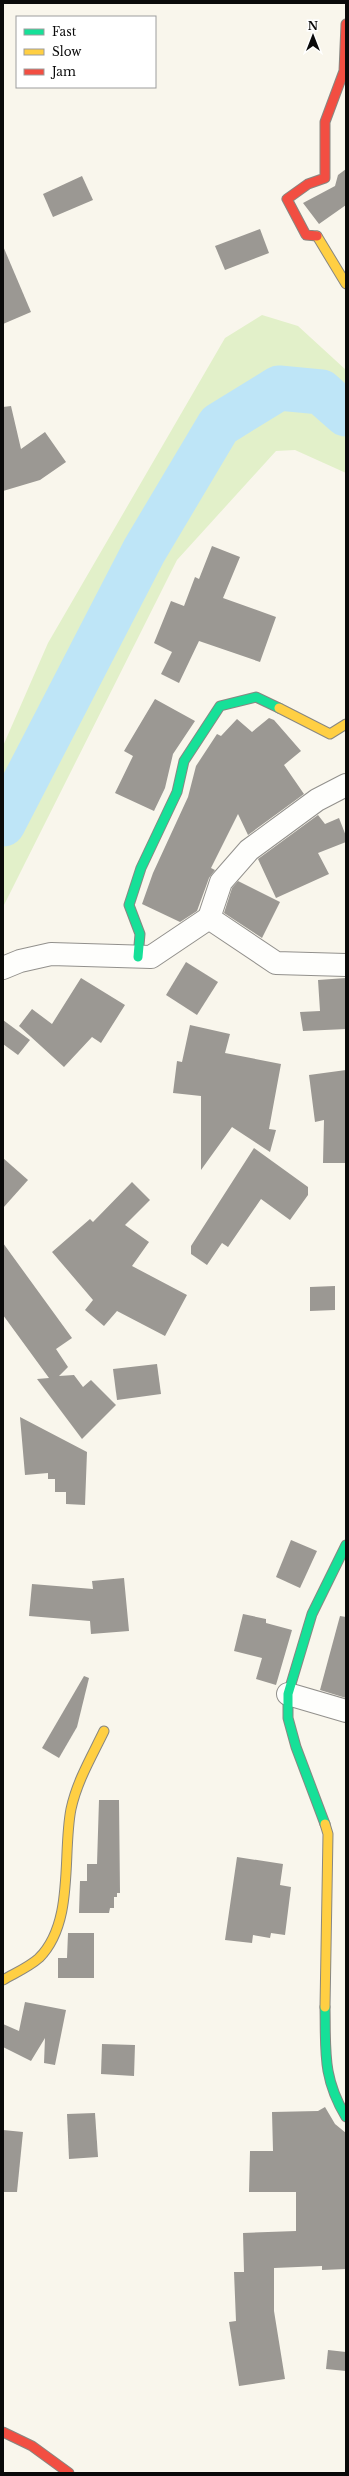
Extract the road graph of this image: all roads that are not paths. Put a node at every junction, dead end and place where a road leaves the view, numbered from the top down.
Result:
1 (346, 24) edge
2 (346, 284) edge
3 (346, 724) edge
4 (346, 784) edge
5 (209, 918) junction
6 (138, 957) junction
7 (346, 965) edge
8 (3, 968) edge
9 (346, 1545) edge
10 (288, 1694) junction
11 (346, 1712) edge
12 (104, 1731) dead end
13 (3, 1980) edge
14 (346, 2117) edge
15 (3, 2432) edge
16 (69, 2473) edge

1 - 2 street
3 - 6 street
4 - 5 street
5 - 6 street
5 - 7 street
6 - 8 street
9 - 10 street
10 - 11 street
10 - 14 street
12 - 13 street
15 - 16 street

